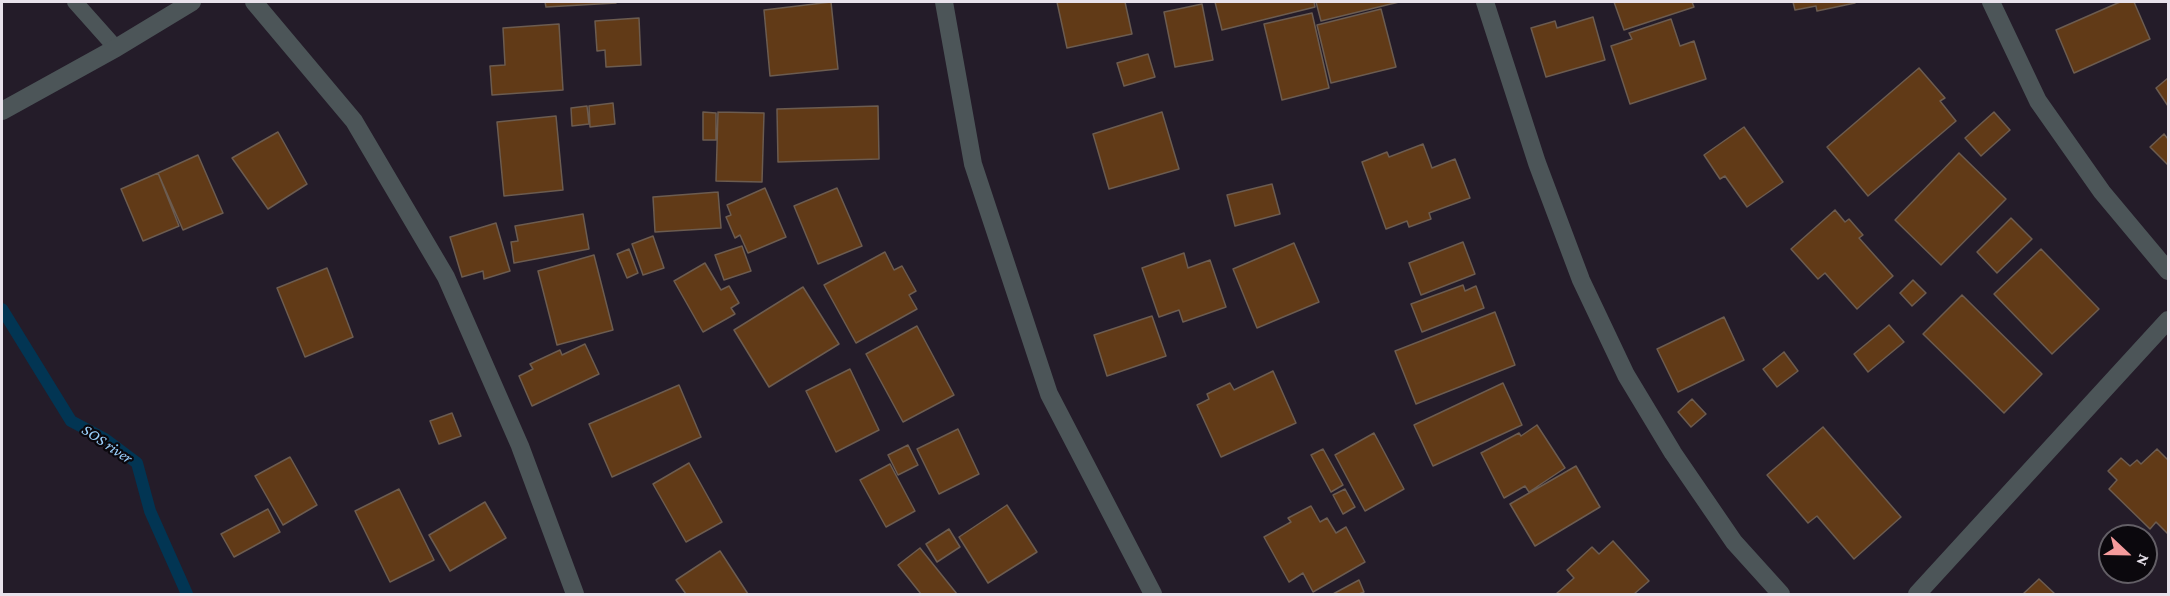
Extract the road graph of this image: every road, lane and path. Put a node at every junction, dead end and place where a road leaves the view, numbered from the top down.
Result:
1 (75, 2) edge
2 (192, 2) edge
3 (254, 2) edge
4 (944, 2) edge
5 (1485, 2) edge
6 (1991, 2) edge
7 (116, 48) junction
8 (2, 111) edge
9 (2169, 271) edge
10 (2169, 320) edge
11 (575, 594) edge
12 (1153, 594) edge
13 (1781, 594) edge
14 (1917, 594) edge

1 - 7 lane
2 - 7 street
3 - 11 street
4 - 12 street
5 - 13 street
6 - 9 street
7 - 8 street
10 - 14 street

